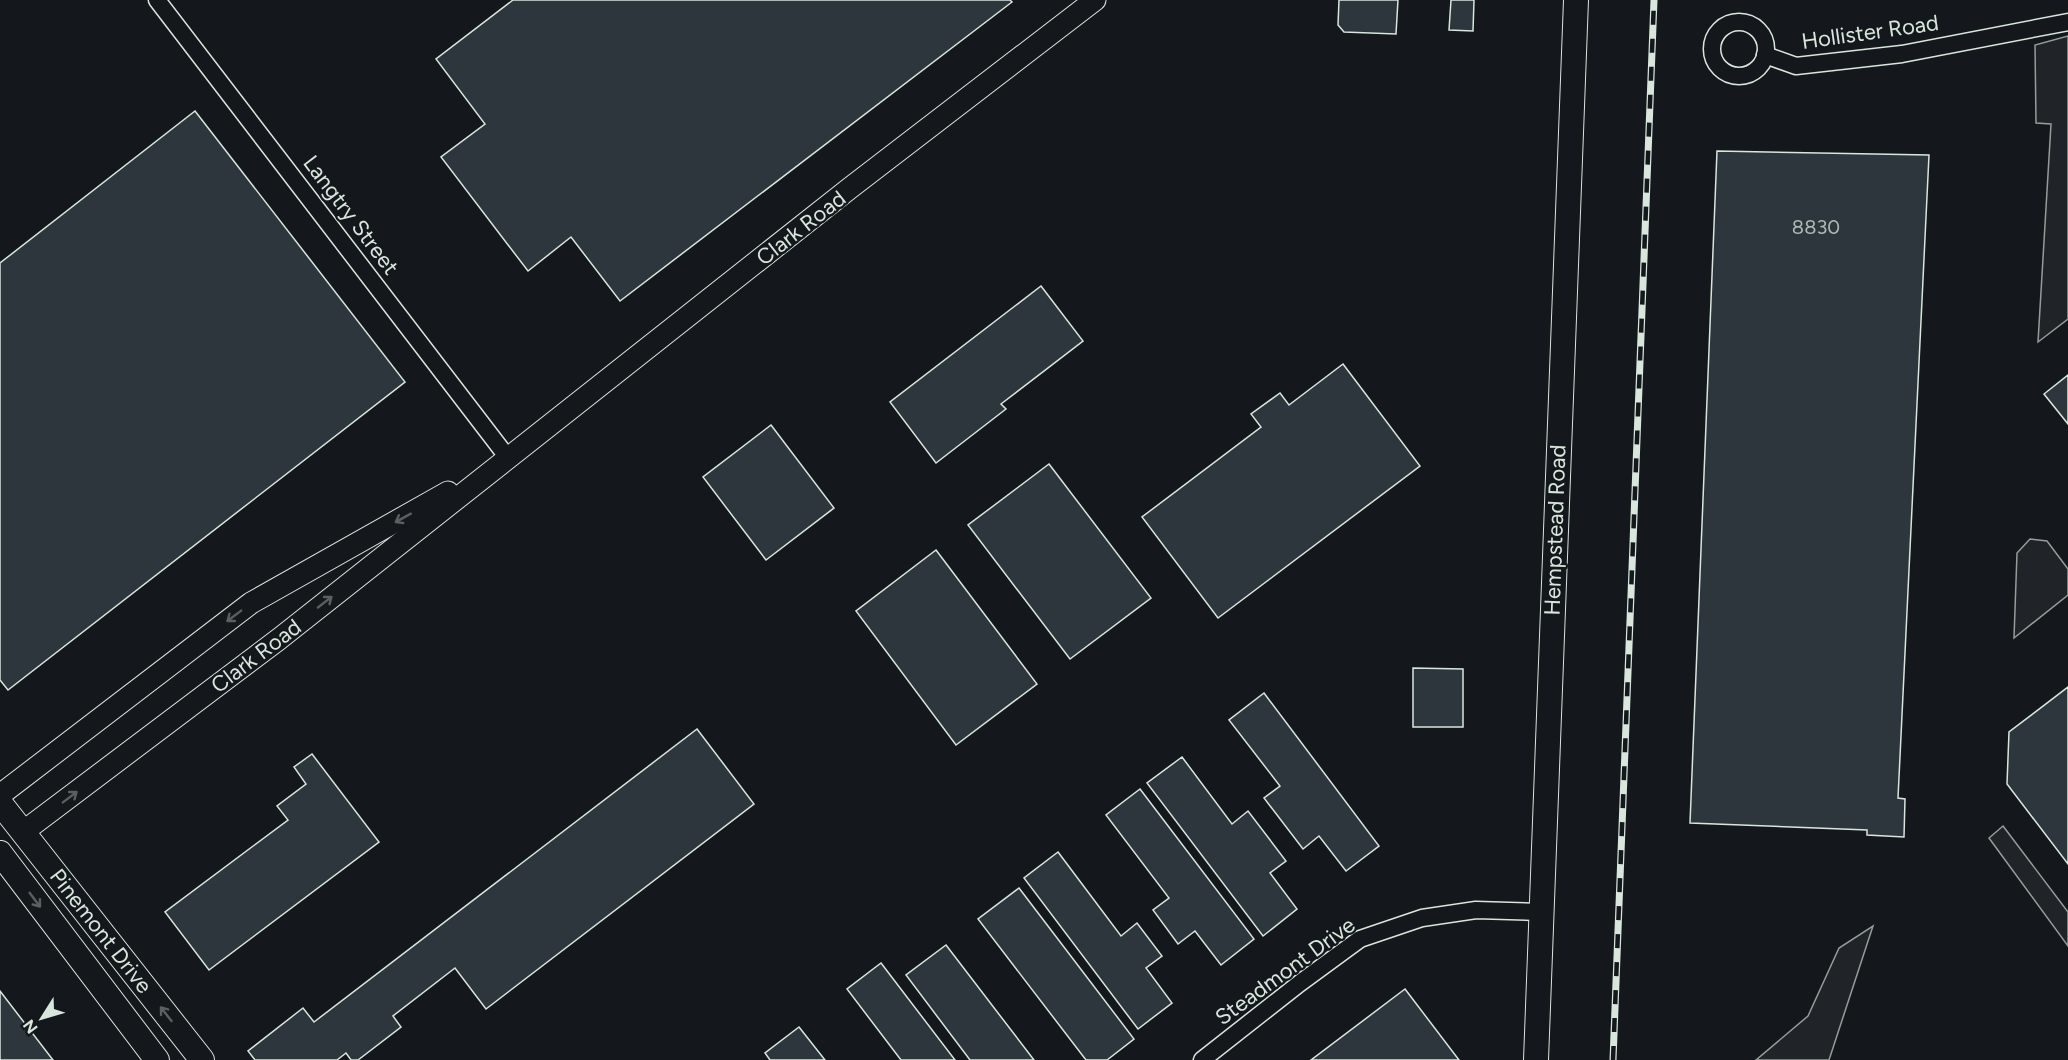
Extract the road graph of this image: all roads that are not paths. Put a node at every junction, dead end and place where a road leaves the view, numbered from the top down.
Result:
1 (157, 0) edge
2 (1095, 0) edge
3 (1576, 0) edge
4 (2068, 16) edge
5 (2060, 23) edge
6 (1765, 55) dead end
7 (508, 458) junction
8 (0, 795) edge
9 (0, 803) edge
10 (23, 832) junction
11 (0, 852) edge
12 (1542, 912) junction
13 (157, 1060) edge
14 (202, 1060) edge
15 (1202, 1060) edge
16 (1536, 1060) edge

1 - 7 street, Langtry Street
2 - 7 street, Clark Road
3 - 12 main road, Hempstead Road
4 - 5 street, Hollister Road
5 - 6 street, Hollister Road
7 -> 8 street, Clark Road
10 -> 7 street, Clark Road
9 - 10 main road, Pinemont Drive
10 - 11 main road, Clark Road
14 -> 10 main road, Pinemont Drive
11 -> 13 main road, Pinemont Drive
12 - 15 street, Steadmont Drive
12 - 16 main road, Hempstead Road

